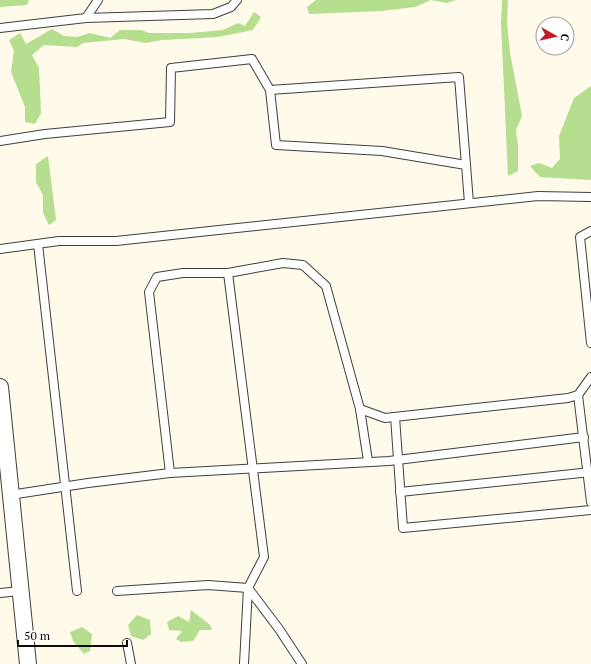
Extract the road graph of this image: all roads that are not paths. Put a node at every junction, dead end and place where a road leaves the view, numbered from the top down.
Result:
1 (98, 0) edge
2 (236, 0) edge
3 (86, 18) junction
4 (0, 28) edge
5 (270, 90) junction
6 (0, 141) edge
7 (466, 165) junction
8 (591, 197) edge
9 (469, 203) junction
10 (591, 231) edge
11 (38, 244) junction
12 (0, 249) edge
13 (228, 273) junction
14 (591, 344) edge
15 (591, 377) edge
16 (0, 387) edge
17 (578, 394) junction
18 (1, 408) edge
19 (360, 409) junction
20 (395, 417) junction
21 (584, 438) junction
22 (398, 460) junction
23 (368, 461) junction
24 (253, 468) junction
25 (589, 472) edge
26 (170, 474) junction
27 (65, 486) junction
28 (400, 492) junction
29 (10, 495) junction
30 (591, 502) edge
31 (591, 510) edge
32 (248, 588) junction
33 (20, 591) junction
34 (77, 591) dead end
35 (117, 591) dead end
36 (0, 594) edge
37 (127, 643) dead end
38 (28, 664) edge
39 (131, 664) edge
40 (241, 664) edge
41 (302, 664) edge

1 - 3 lane
2 - 3 lane
3 - 4 lane
5 - 6 lane
5 - 7 lane
5 - 7 lane
7 - 9 lane
8 - 9 lane
9 - 11 lane
10 - 14 lane
11 - 12 lane
11 - 27 lane
13 - 19 lane
13 - 24 lane
13 - 26 lane
15 - 17 lane
16 - 18 street
17 - 20 lane
17 - 21 lane
18 - 29 street
19 - 20 lane
19 - 23 lane
20 - 22 lane
21 - 22 lane
21 - 25 lane
22 - 23 lane
22 - 28 lane
23 - 24 lane
24 - 26 lane
24 - 32 lane
25 - 28 lane
25 - 30 lane
26 - 27 lane
27 - 29 lane
27 - 34 lane
28 - 31 lane
29 - 33 street
32 - 35 lane
32 - 40 lane
32 - 41 lane
33 - 36 lane
33 - 38 street
37 - 39 lane

